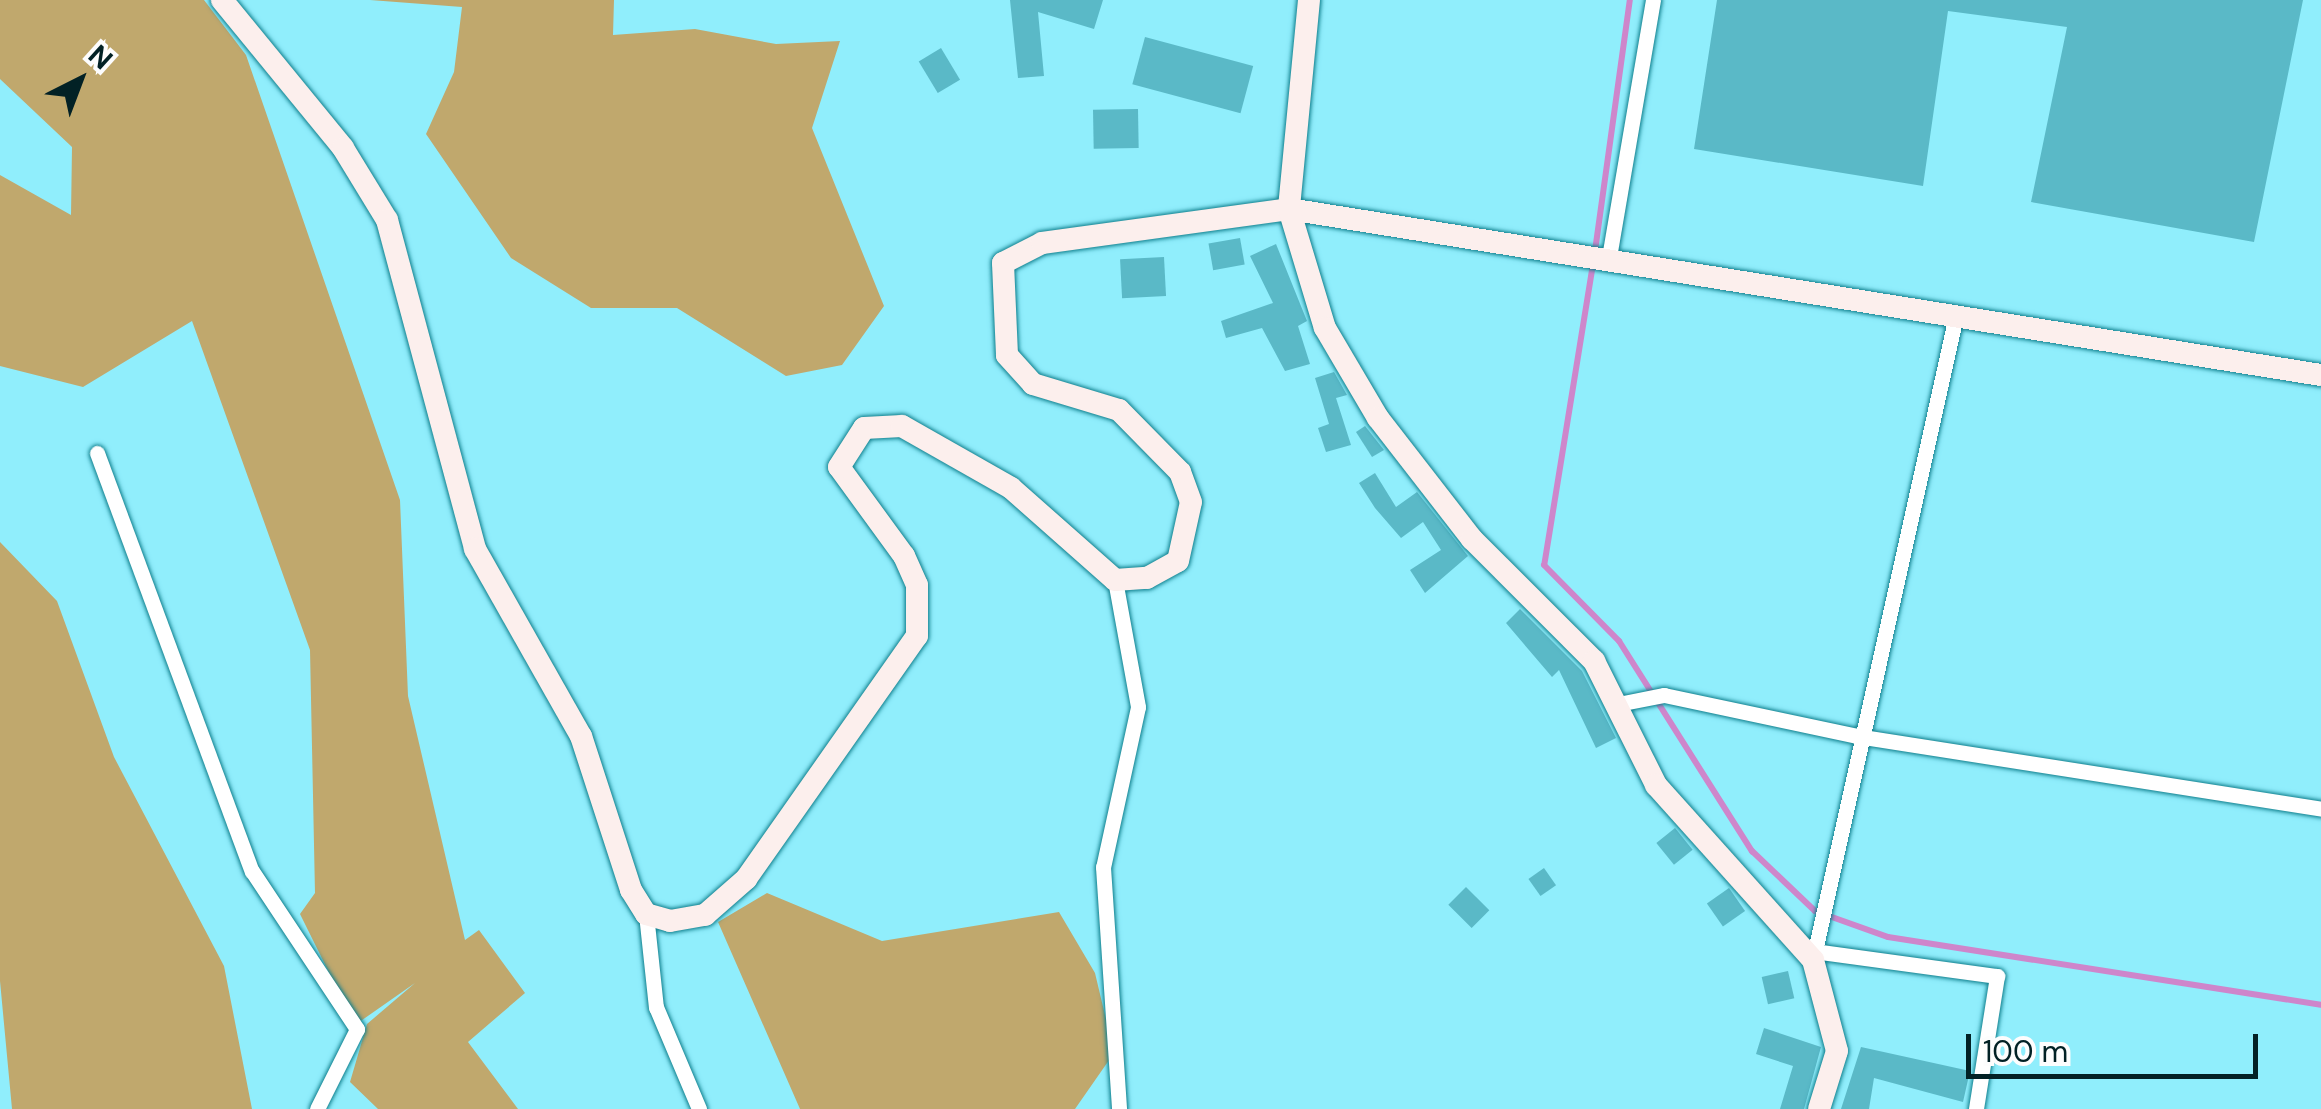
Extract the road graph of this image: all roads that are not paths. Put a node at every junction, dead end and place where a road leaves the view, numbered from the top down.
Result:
1 (222, 0) edge
2 (1309, 0) edge
3 (1653, 0) edge
4 (1289, 209) junction
5 (1607, 263) junction
6 (1955, 320) junction
7 (2321, 375) edge
8 (97, 453) dead end
9 (1115, 580) junction
10 (1624, 703) junction
11 (1858, 736) junction
12 (2321, 809) edge
13 (646, 914) junction
14 (1817, 956) junction
15 (317, 1109) edge
16 (699, 1109) edge
17 (1119, 1109) edge
18 (1819, 1109) edge
19 (1976, 1109) edge

1 - 13 street
2 - 4 street
3 - 5 street
4 - 5 street
4 - 9 street
4 - 10 street
5 - 6 street
6 - 7 street
6 - 11 street
8 - 15 street
9 - 13 street
9 - 17 street
10 - 11 street
10 - 14 street
11 - 12 street
11 - 14 street
13 - 16 street
14 - 18 street
14 - 19 street

